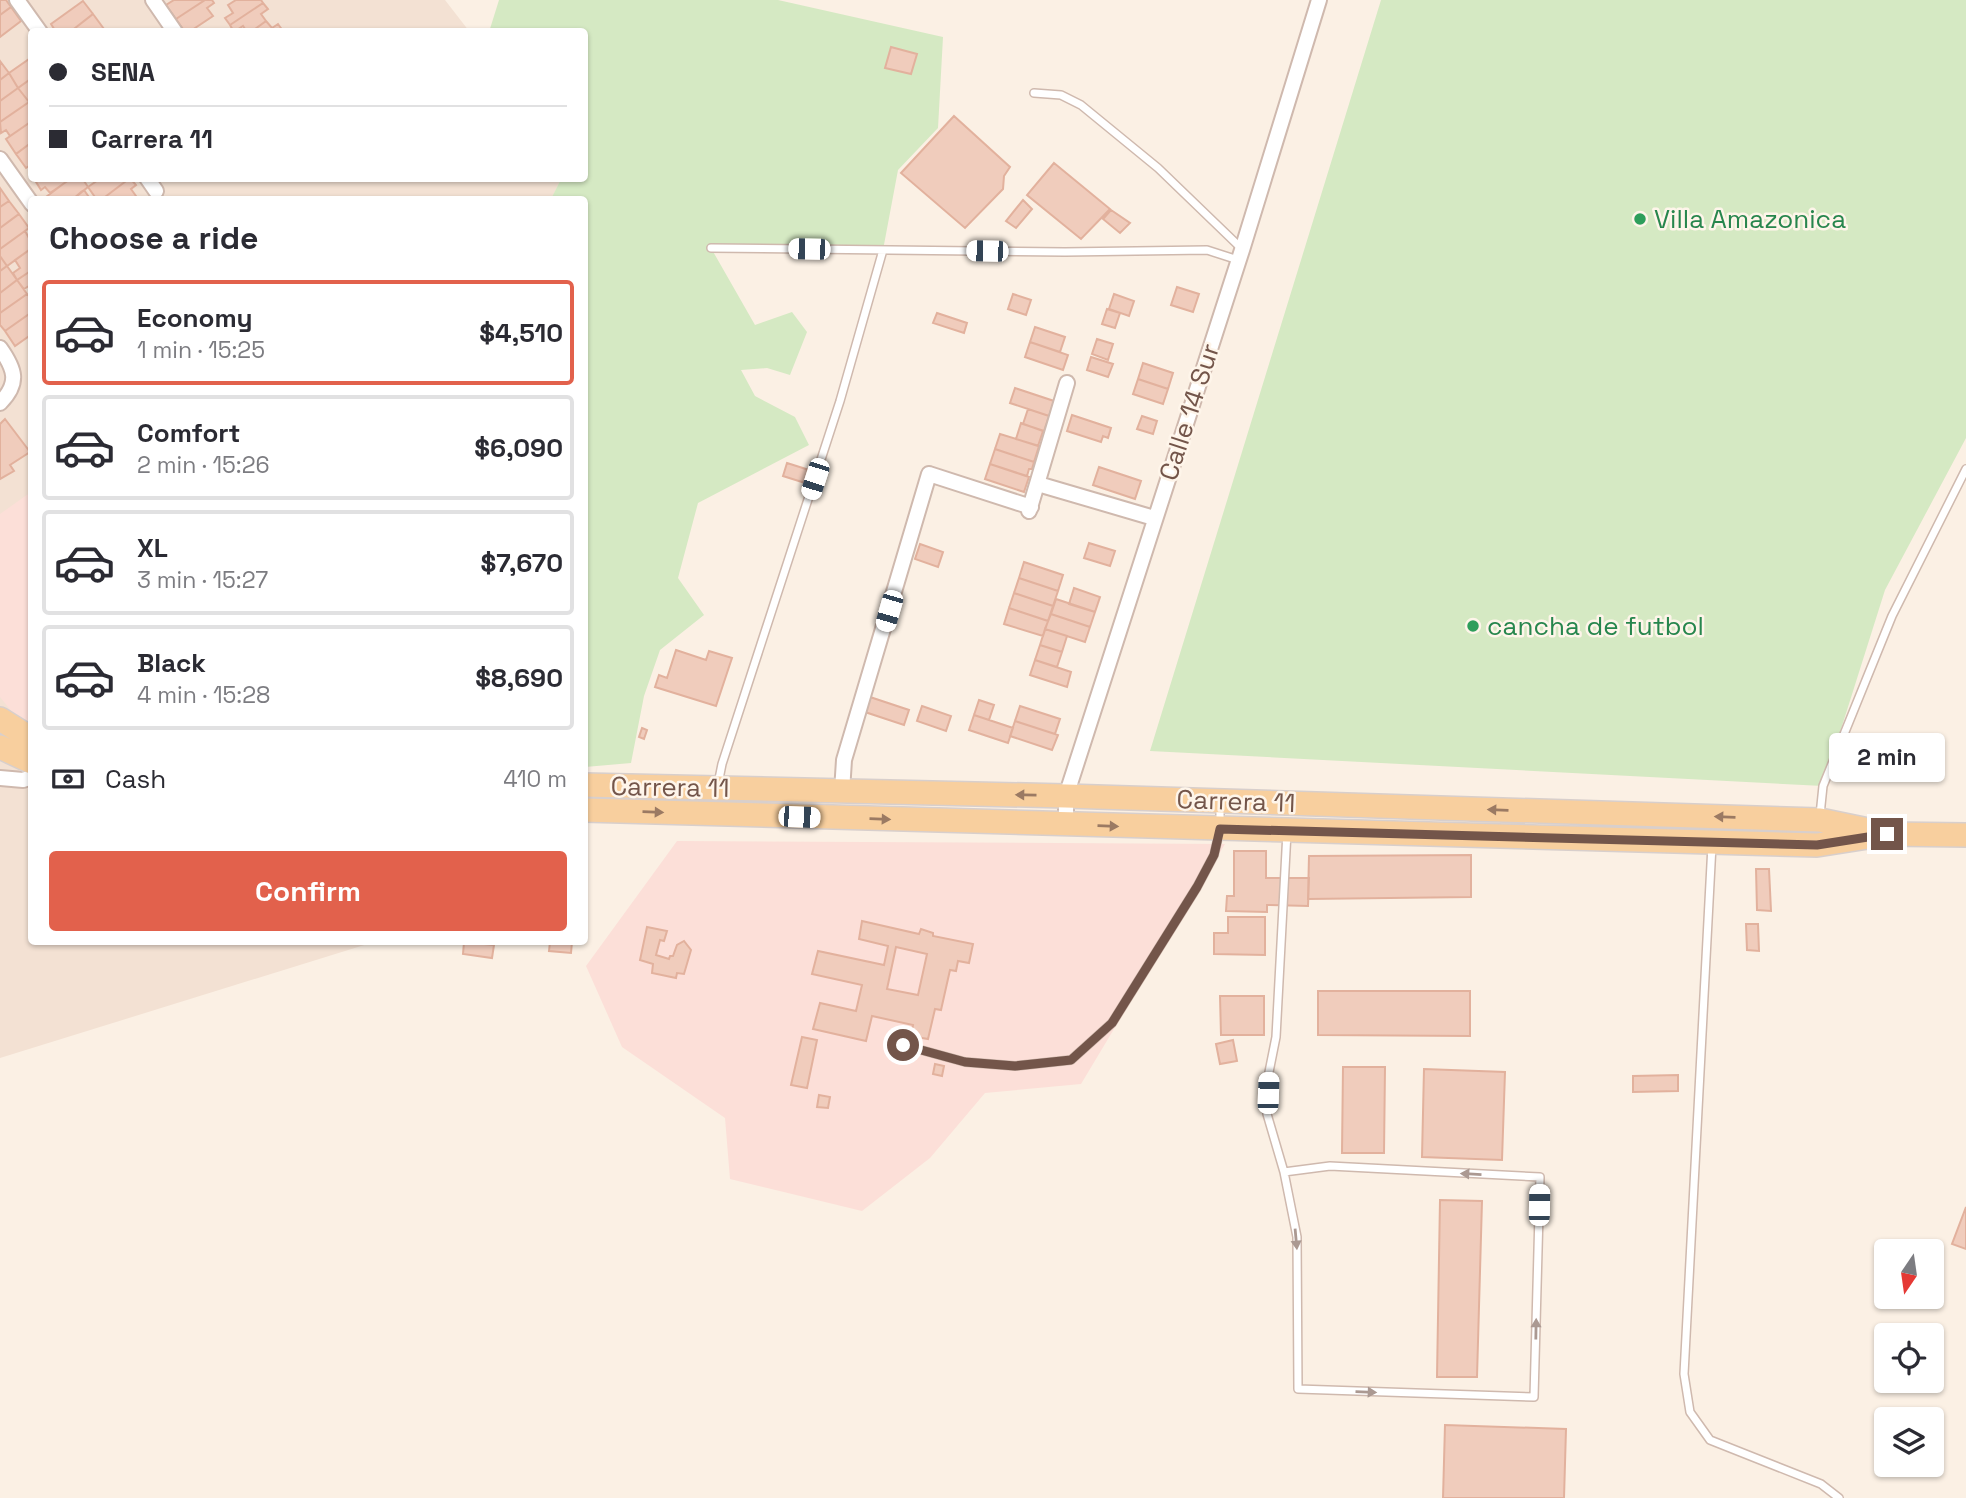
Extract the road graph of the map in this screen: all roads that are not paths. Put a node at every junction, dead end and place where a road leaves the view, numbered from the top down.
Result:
1 (18, 0) edge
2 (153, 0) edge
3 (1320, 0) edge
4 (37, 28) edge
5 (172, 28) edge
6 (1034, 93) dead end
7 (0, 159) edge
8 (28, 198) edge
9 (711, 248) dead end
10 (883, 250) junction
11 (1240, 255) junction
12 (0, 348) edge
13 (1067, 383) dead end
14 (0, 403) edge
15 (1966, 469) edge
16 (1038, 484) junction
17 (1154, 518) junction
18 (0, 719) edge
19 (28, 736) edge
20 (0, 747) edge
21 (28, 760) edge
22 (0, 778) edge
23 (28, 779) edge
24 (588, 786) edge
25 (718, 788) junction
26 (842, 791) junction
27 (1066, 796) junction
28 (1220, 801) junction
29 (588, 810) edge
30 (1820, 820) junction
31 (1066, 824) junction
32 (1220, 829) junction
33 (1287, 830) junction
34 (1887, 834) junction
35 (1966, 835) edge
36 (1712, 842) junction
37 (1817, 845) junction
38 (903, 1045) dead end
39 (1284, 1172) junction
40 (1839, 1498) edge

1 - 4 street
2 - 5 street
3 - 11 street, Calle 14 Sur
6 - 11 lane
7 - 8 street
9 - 10 lane
10 - 11 lane
10 - 25 lane
11 - 17 street, Calle 14 Sur
12 - 14 street
13 - 16 street
15 - 30 lane
16 - 17 street
16 - 26 street
17 - 27 street, Calle 14 Sur
18 - 19 main road
20 - 21 main road
22 - 23 street
24 - 25 main road, Carrera 11
25 - 26 main road, Carrera 11
27 -> 26 main road, Carrera 11
27 - 28 main road, Carrera 11
27 - 31 street, Calle 14 Sur
30 -> 28 main road, Carrera 11
28 - 32 lane
29 -> 31 main road, Carrera 11
30 - 34 main road, Carrera 11
30 - 37 lane
31 -> 32 main road, Carrera 11
32 - 33 main road, Carrera 11
32 - 38 lane
33 - 36 main road, Carrera 11
33 - 39 lane
34 - 35 main road, Carrera 11
34 - 37 main road, Carrera 11
36 - 37 main road, Carrera 11
36 - 40 lane
39 -> 39 lane

